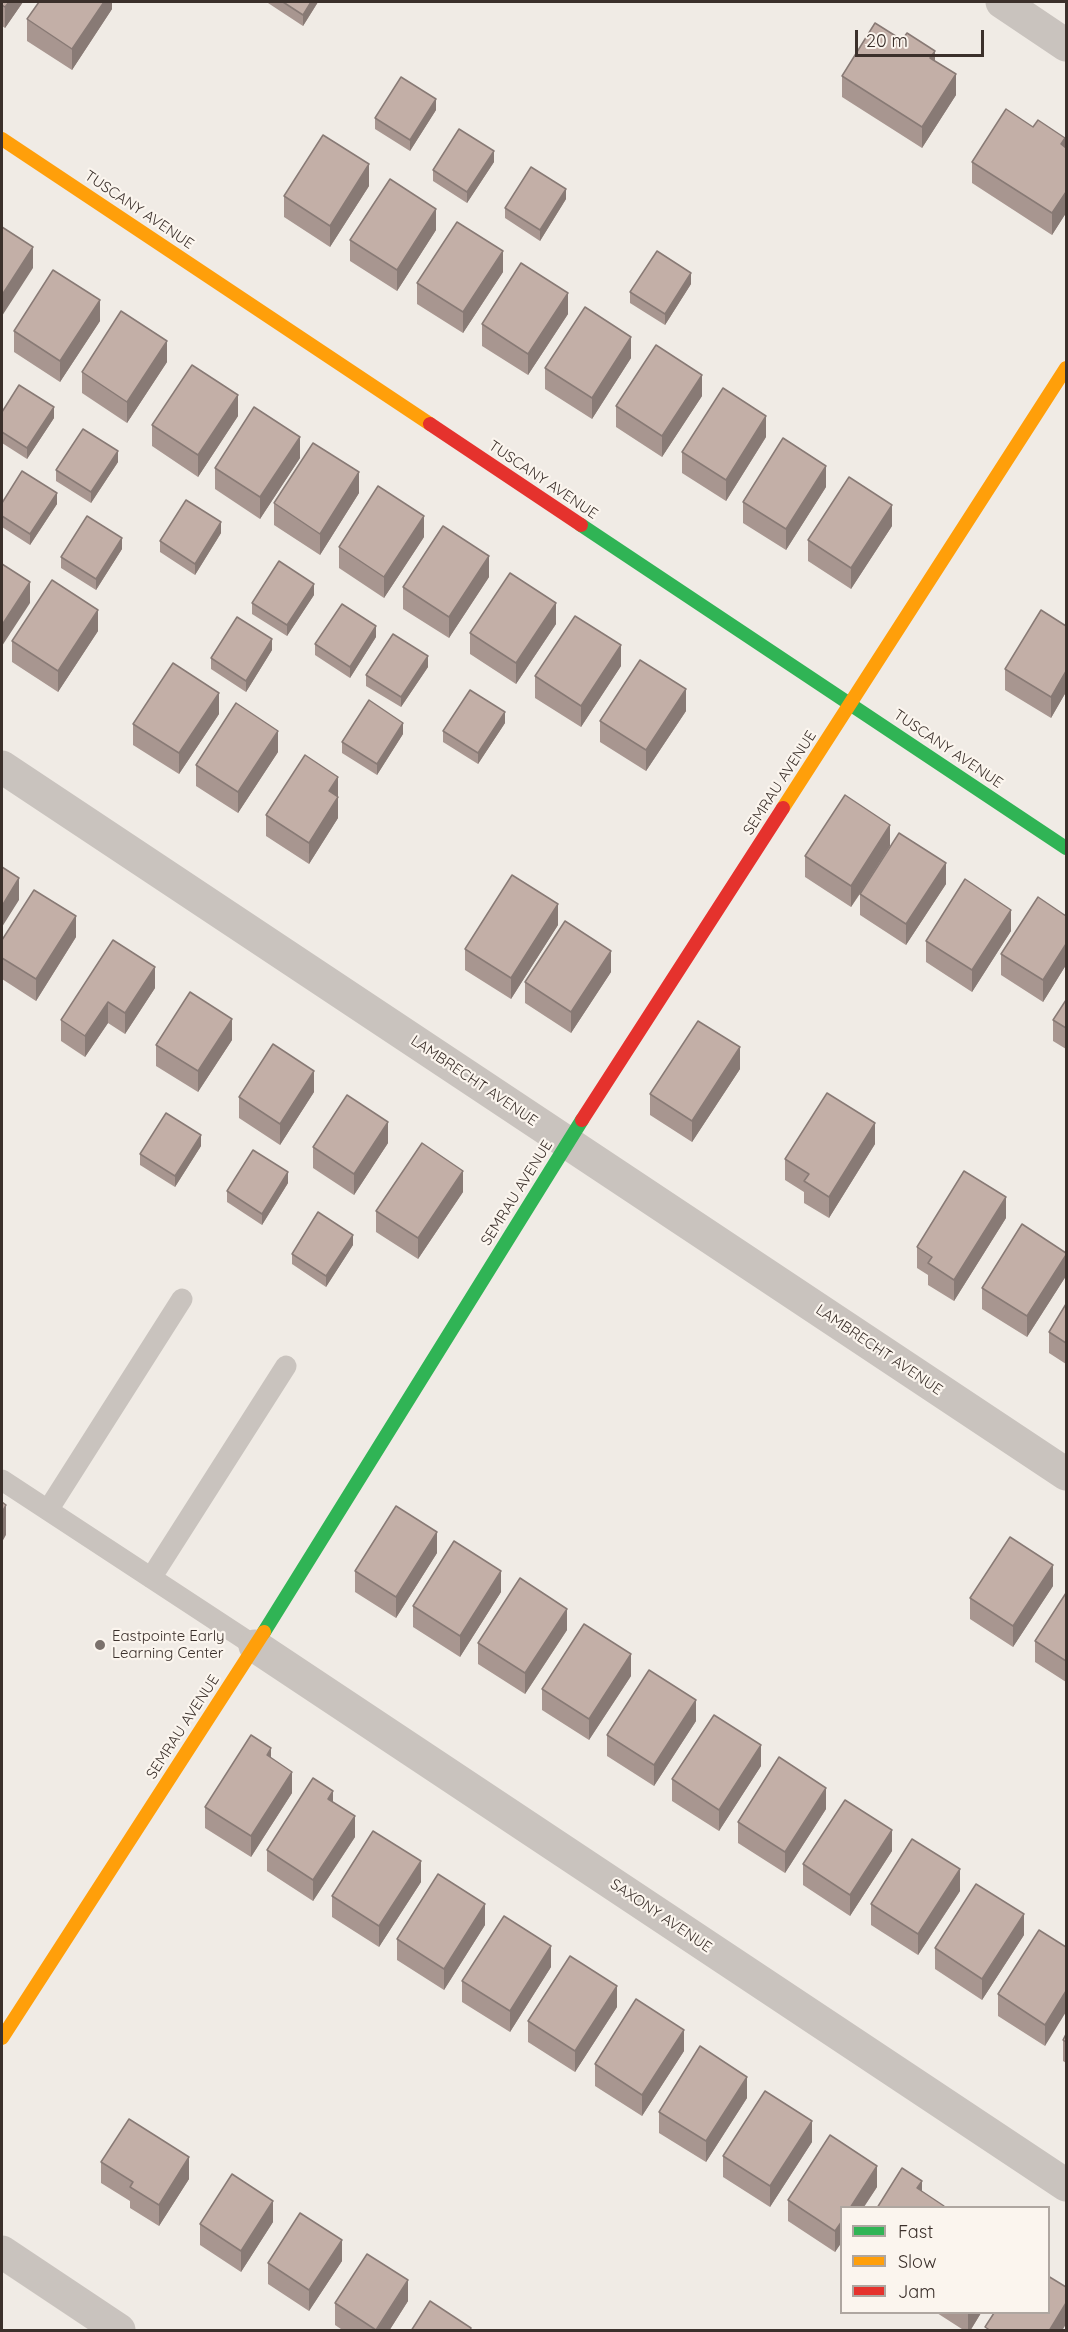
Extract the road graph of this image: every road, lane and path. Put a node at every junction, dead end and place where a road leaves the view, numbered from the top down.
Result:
1 (1002, 2) edge
2 (1066, 45) edge
3 (2, 139) edge
4 (1066, 368) edge
5 (850, 704) junction
6 (2, 767) edge
7 (1066, 848) edge
8 (568, 1143) junction
9 (182, 1299) dead end
10 (286, 1366) dead end
11 (1066, 1474) edge
12 (2, 1480) edge
13 (48, 1510) junction
14 (151, 1578) junction
15 (255, 1647) junction
16 (2, 2038) edge
17 (1066, 2185) edge
18 (2, 2252) edge
19 (119, 2331) edge

1 - 2 street
3 - 5 street, TUSCANY AVENUE
4 - 5 street, SEMRAU AVENUE
5 - 7 street, TUSCANY AVENUE
5 - 8 street, SEMRAU AVENUE
6 - 8 street, LAMBRECHT AVENUE
8 - 11 street, LAMBRECHT AVENUE
8 - 15 street, SEMRAU AVENUE
9 - 13 lane
10 - 14 lane
12 - 13 lane
13 - 14 lane
14 - 15 lane
15 - 16 street, SEMRAU AVENUE
15 - 17 street, SAXONY AVENUE
18 - 19 street

